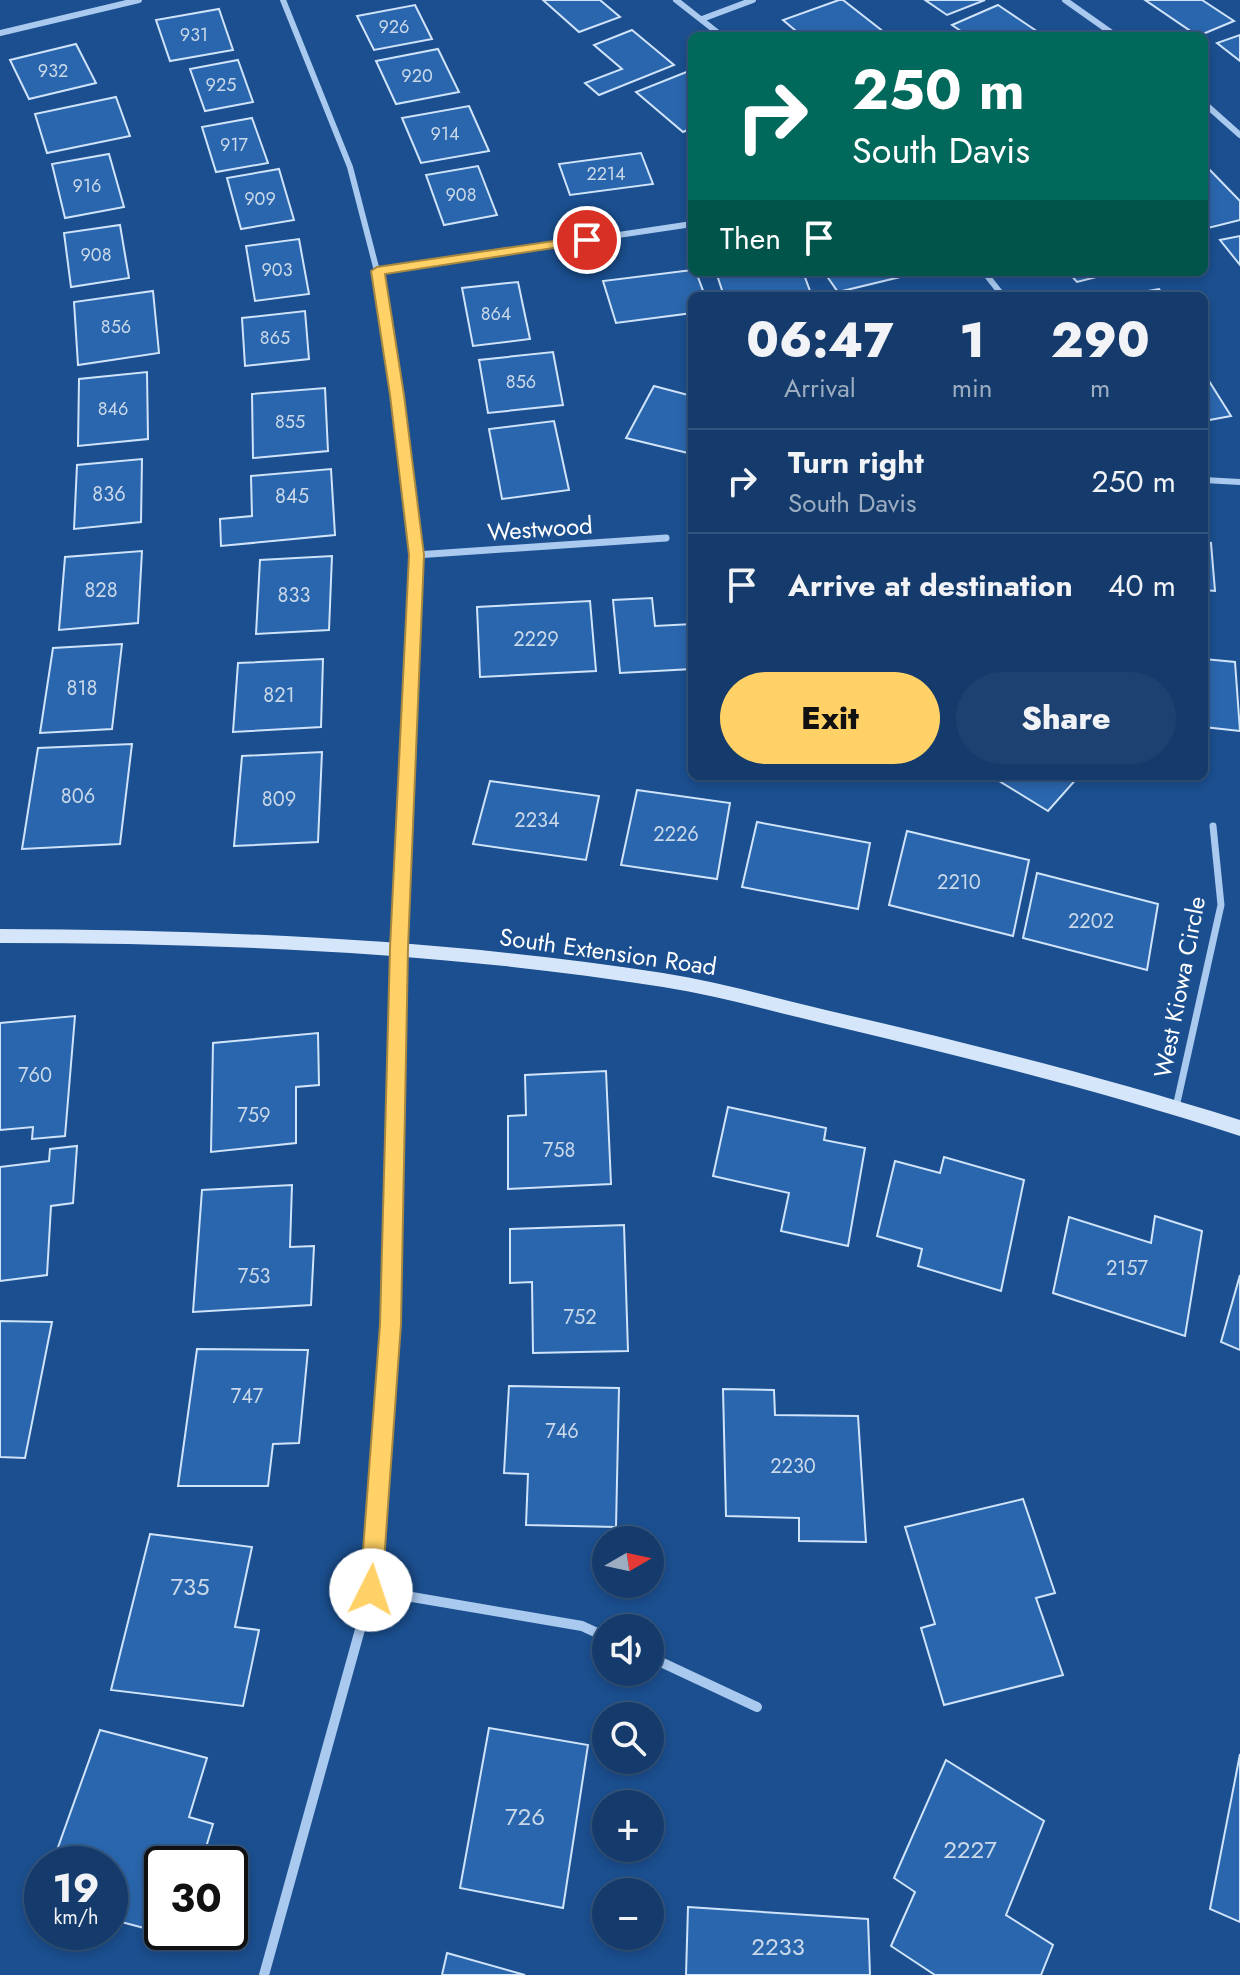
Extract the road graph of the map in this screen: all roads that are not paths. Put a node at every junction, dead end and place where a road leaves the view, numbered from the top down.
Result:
1 (139, 0) edge
2 (283, 0) edge
3 (676, 0) edge
4 (753, 0) edge
5 (1065, 0) edge
6 (702, 19) junction
7 (717, 32) edge
8 (1110, 32) edge
9 (0, 33) edge
10 (1208, 107) edge
11 (1240, 135) edge
12 (688, 225) edge
13 (377, 271) junction
14 (987, 276) edge
15 (1000, 292) edge
16 (1208, 480) edge
17 (1240, 482) edge
18 (666, 538) dead end
19 (416, 555) junction
20 (1213, 826) dead end
21 (0, 936) edge
22 (399, 948) junction
23 (1176, 1107) junction
24 (1240, 1128) edge
25 (371, 1590) junction
26 (592, 1631) edge
27 (664, 1664) edge
28 (757, 1707) dead end
29 (264, 1975) edge

1 - 9 street
2 - 13 street
3 - 6 street
4 - 6 street
5 - 8 street
6 - 7 street
10 - 11 street
12 - 13 street
13 - 19 street
14 - 15 street
16 - 17 street
18 - 19 street, Westwood
19 - 22 street
20 - 23 street, West Kiowa Circle
21 - 22 street, South Extension Road
22 - 23 street, South Extension Road
22 - 25 street
23 - 24 street, South Extension Road
25 - 26 street
25 - 29 street
27 - 28 street

